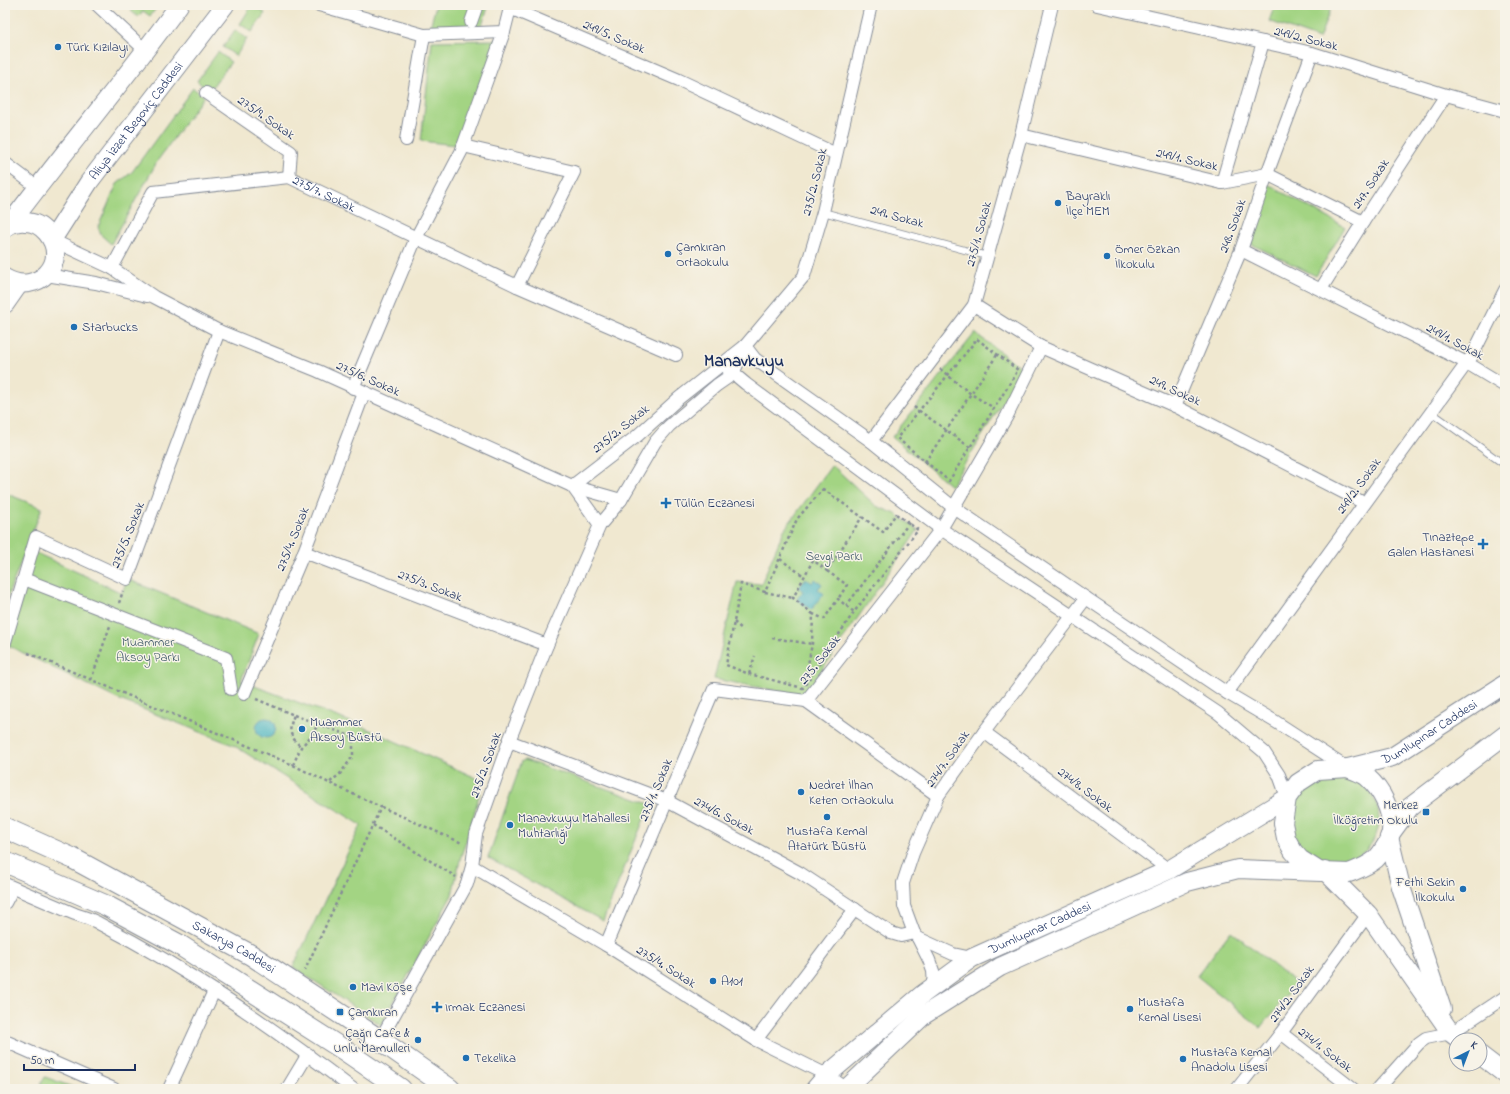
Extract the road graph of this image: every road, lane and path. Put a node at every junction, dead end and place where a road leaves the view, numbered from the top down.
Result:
1 (97, 5) edge
2 (179, 5) edge
3 (225, 5) edge
4 (319, 5) edge
5 (477, 5) edge
6 (871, 5) edge
7 (1052, 5) edge
8 (1097, 5) edge
9 (510, 6) edge
10 (471, 22) dead end
11 (504, 32) junction
12 (424, 35) junction
13 (1263, 42) junction
14 (146, 51) junction
15 (1312, 53) junction
16 (206, 93) dead end
17 (1446, 95) junction
18 (1505, 111) edge
19 (1020, 135) junction
20 (406, 140) dead end
21 (463, 146) junction
22 (836, 154) junction
23 (5, 163) edge
24 (1266, 174) junction
25 (289, 177) junction
26 (1222, 183) junction
27 (37, 187) junction
28 (823, 212) junction
29 (1363, 222) junction
30 (7, 225) edge
31 (416, 238) junction
32 (52, 240) junction
33 (1241, 250) junction
34 (987, 256) junction
35 (112, 268) junction
36 (46, 275) junction
37 (12, 281) edge
38 (517, 286) junction
39 (1320, 289) junction
40 (1505, 290) edge
41 (154, 298) junction
42 (5, 304) edge
43 (974, 305) junction
44 (220, 331) junction
45 (745, 346) junction
46 (1042, 347) junction
47 (998, 354) junction
48 (676, 355) dead end
49 (932, 362) junction
50 (1467, 362) junction
51 (722, 364) junction
52 (733, 374) junction
53 (947, 375) junction
54 (1505, 386) edge
55 (358, 390) junction
56 (971, 394) junction
57 (904, 398) junction
58 (1175, 406) junction
59 (994, 408) junction
60 (918, 411) junction
61 (1430, 412) junction
62 (1007, 416) junction
63 (946, 430) junction
64 (871, 441) junction
65 (970, 447) junction
66 (983, 457) junction
67 (925, 462) junction
68 (1505, 465) edge
69 (572, 486) junction
70 (621, 500) junction
71 (1364, 503) junction
72 (954, 506) junction
73 (862, 517) junction
74 (908, 523) junction
75 (600, 525) junction
76 (941, 529) junction
77 (304, 552) junction
78 (780, 559) junction
79 (827, 571) junction
80 (804, 576) junction
81 (24, 579) junction
82 (127, 579) junction
83 (765, 592) junction
84 (793, 598) junction
85 (1086, 598) junction
86 (838, 599) junction
87 (846, 606) junction
88 (854, 612) junction
89 (115, 614) junction
90 (813, 614) junction
91 (1072, 617) junction
92 (734, 622) junction
93 (743, 630) dead end
94 (772, 638) dead end
95 (5, 642) edge
96 (812, 644) junction
97 (547, 645) junction
98 (28, 653) dead end
99 (755, 656) dead end
100 (749, 674) junction
101 (91, 680) junction
102 (1505, 684) edge
103 (231, 689) dead end
104 (1227, 693) junction
105 (244, 694) joint
106 (807, 694) junction
107 (294, 715) junction
108 (318, 724) junction
109 (984, 732) junction
110 (1505, 735) edge
111 (509, 741) junction
112 (301, 747) junction
113 (292, 765) junction
114 (1347, 768) junction
115 (328, 783) junction
116 (938, 796) junction
117 (1287, 798) junction
118 (666, 801) junction
119 (381, 807) junction
120 (374, 825) junction
121 (5, 828) edge
122 (1390, 835) junction
123 (473, 848) junction
124 (5, 862) edge
125 (472, 866) junction
126 (1169, 870) junction
127 (1322, 871) junction
128 (467, 884) junction
129 (9, 886) edge
130 (5, 902) edge
131 (855, 909) junction
132 (102, 914) junction
133 (1368, 914) junction
134 (916, 935) junction
135 (606, 946) junction
136 (972, 958) junction
137 (298, 985) junction
138 (934, 986) junction
139 (214, 991) junction
140 (1505, 997) edge
141 (1452, 1032) edge
142 (1453, 1032) edge
143 (1454, 1032) edge
144 (1281, 1033) junction
145 (1448, 1034) edge
146 (380, 1040) junction
147 (756, 1040) junction
148 (5, 1041) edge
149 (308, 1054) junction
150 (1488, 1061) edge
151 (1505, 1074) edge
152 (827, 1075) junction
153 (114, 1089) edge
154 (169, 1089) edge
155 (287, 1089) edge
156 (353, 1089) edge
157 (401, 1089) edge
158 (450, 1089) edge
159 (815, 1089) edge
160 (847, 1089) edge
161 (1238, 1089) edge
162 (1353, 1089) edge
163 (1378, 1089) edge

1 - 14 street
2 - 14 main road
3 - 32 main road, Aliya İzzet Begoviç Caddesi
4 - 12 street
5 - 10 street
6 - 22 street, 275/2. Sokak
7 - 19 street, 275/1. Sokak
8 - 13 street, 249/2. Sokak
9 - 11 street, 249/5. Sokak
9 - 22 street, 249/5. Sokak
11 - 12 street
11 - 21 street, 249/5. Sokak
12 - 20 street
13 - 15 street, 249/2. Sokak
13 - 26 street, 248. Sokak
14 - 27 main road
15 - 17 street, 249/2. Sokak
15 - 24 street, 248. Sokak
16 - 25 street, 275/9. Sokak
17 - 18 street, 249/2. Sokak
17 - 29 street, 247. Sokak
19 - 26 street, 249/1. Sokak
19 - 34 street, 275/1. Sokak
21 - 31 street, 249/5. Sokak
21 - 38 street
22 - 28 street, 275/2. Sokak
23 - 27 street
24 - 26 street, 249/1. Sokak
24 - 29 street
24 - 33 street, 248. Sokak
25 - 31 street, 275/7. Sokak
25 - 35 street, 275/7. Sokak
27 - 30 main road
28 - 34 lane, 249. Sokak
28 - 45 street, 275/2. Sokak
29 - 39 street, 247. Sokak
30 - 32 main road
31 - 38 street, 275/7. Sokak
31 - 55 street, 275/4. Sokak
32 - 35 street, 275/6. Sokak
32 - 36 main road
33 - 39 street, 249/1. Sokak
33 - 58 street, 248. Sokak
34 - 43 street, 275/1. Sokak
35 - 41 street, 275/6. Sokak
36 - 37 main road
36 - 41 street, 275/6. Sokak
37 - 42 main road
38 - 48 street, 275/7. Sokak
39 - 50 street, 249/1. Sokak
40 - 50 street, 249/2. Sokak
41 - 44 street, 275/6. Sokak
43 - 46 street, 249. Sokak
43 - 49 street, 275/1. Sokak
44 - 55 street, 275/6. Sokak
44 - 82 street, 275/5. Sokak
45 - 51 street, 275/2. Sokak
45 - 52 street, 275/2. Sokak
45 - 64 street
46 - 58 street, 249. Sokak
46 - 62 street, 275. Sokak
47 - 53 path
47 - 56 path
47 - 59 path
49 - 53 path
49 - 57 street, 275/1. Sokak
50 - 54 street, 249/1. Sokak
50 - 61 street, 249/2. Sokak
51 - 52 street
51 - 69 street, 275/2. Sokak
52 - 70 street, 275/2. Sokak
52 - 76 street
53 - 56 path
53 - 60 path
55 - 69 street, 275/6. Sokak
55 - 77 street, 275/4. Sokak
56 - 59 path
56 - 63 path
57 - 60 path
57 - 64 street, 275/1. Sokak
58 - 71 street, 249. Sokak
59 - 62 path
59 - 65 path
60 - 63 path
60 - 67 path
61 - 68 lane
61 - 71 street, 249/2. Sokak
62 - 66 street, 275. Sokak
63 - 65 path
63 - 67 path
64 - 72 street
65 - 66 path
65 - 67 path
66 - 72 street, 275. Sokak
69 - 70 street
69 - 75 street
70 - 75 street, 275/2. Sokak
71 - 104 street, 249/2. Sokak
72 - 76 street, 275. Sokak
72 - 85 street
73 - 74 path
73 - 78 path
73 - 79 path
74 - 87 path
74 - 88 path
75 - 97 street, 275/2. Sokak
76 - 91 street
76 - 106 street, 275. Sokak
77 - 97 street, 275/3. Sokak
77 - 105 street, 275/4. Sokak
78 - 80 path
78 - 83 path
79 - 80 path
79 - 86 path
80 - 84 path
81 - 82 street, 275/5. Sokak
81 - 89 street
81 - 95 street, 275/5. Sokak
82 - 89 path
83 - 84 path
83 - 92 path
84 - 90 path
85 - 91 street, 274/7. Sokak
85 - 104 street
86 - 87 path
86 - 90 path
87 - 88 path
88 - 106 path
89 - 101 path
89 - 103 street
90 - 96 path
91 - 109 street, 274/7. Sokak
91 - 117 street
92 - 93 path
92 - 100 path
94 - 96 path
96 - 106 path
97 - 111 street, 275/2. Sokak
98 - 101 path
99 - 100 path
100 - 106 path
101 - 113 path
102 - 114 main road, Dumlupınar Caddesi
104 - 114 street
105 - 107 path
106 - 116 street, 275. Sokak
106 - 118 street, 275/1. Sokak
107 - 108 path
107 - 112 path
108 - 112 path
108 - 115 path
109 - 116 street, 274/7. Sokak
109 - 126 street, 274/8. Sokak
110 - 122 main road
111 - 118 street, 274/6. Sokak
111 - 123 street, 275/2. Sokak
112 - 113 path
113 - 115 path
114 - 117 main road
114 - 122 main road
115 - 119 path
116 - 134 street, 274/7. Sokak
117 - 126 main road, Dumlupınar Caddesi
117 - 127 main road
118 - 131 street, 274/6. Sokak
118 - 135 street, 275/1. Sokak
119 - 120 path
119 - 123 path
120 - 128 path
120 - 137 path
121 - 137 main road, Sakarya Caddesi
122 - 127 main road
122 - 142 main road
123 - 125 street, 275/2. Sokak
124 - 132 main road, Sakarya Caddesi
125 - 128 street, 275/2. Sokak
125 - 135 street, 275/4. Sokak
126 - 136 main road, Dumlupınar Caddesi
127 - 133 main road
127 - 160 main road, Dumlupınar Caddesi
128 - 146 street, 275/2. Sokak
129 - 130 street
129 - 132 street
131 - 134 street, 274/6. Sokak
131 - 147 street
132 - 139 street
132 - 157 main road, Sakarya Caddesi
133 - 141 main road
133 - 144 street, 274/2. Sokak
134 - 136 street
134 - 138 street, 274/7. Sokak
135 - 147 street, 275/4. Sokak
136 - 138 main road, Dumlupınar Caddesi
137 - 146 main road, Sakarya Caddesi
138 - 152 main road, Dumlupınar Caddesi
139 - 149 street
139 - 154 street
140 - 143 street
144 - 161 street, 274/2. Sokak
144 - 162 street, 274/1. Sokak
145 - 163 street
146 - 158 main road, Sakarya Caddesi
147 - 152 street, 275/4. Sokak
148 - 153 street
149 - 155 street
149 - 156 street
150 - 151 main road
152 - 159 main road, Dumlupınar Caddesi
152 - 160 street, 275/4. Sokak

